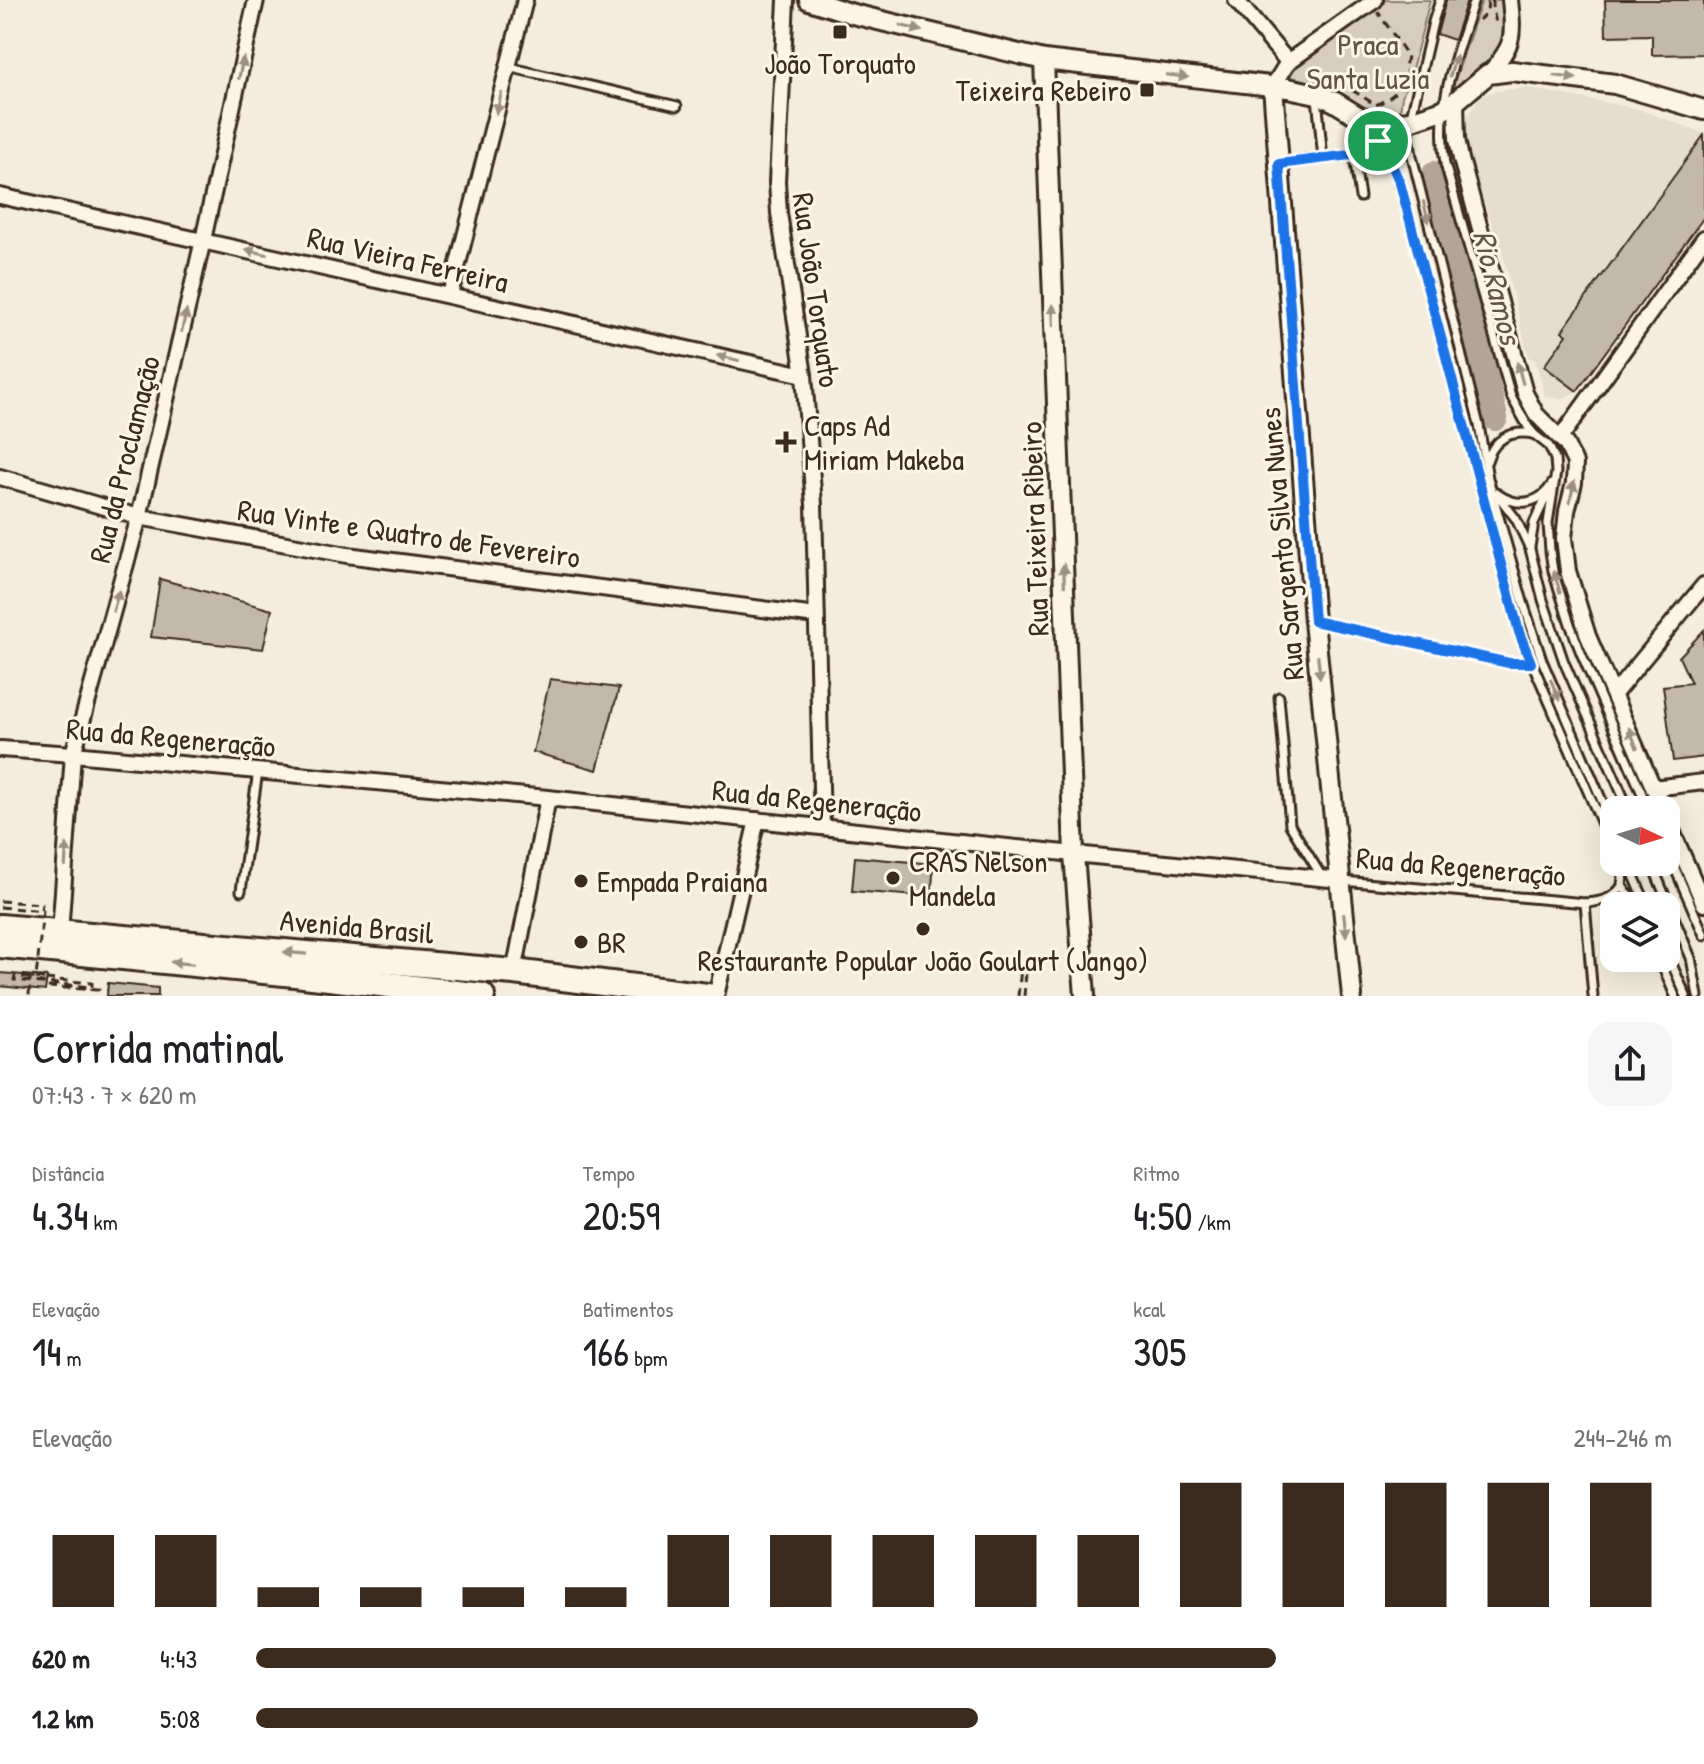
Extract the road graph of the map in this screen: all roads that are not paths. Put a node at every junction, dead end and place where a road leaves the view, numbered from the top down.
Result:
1 (256, 0) edge
2 (525, 0) edge
3 (786, 0) edge
4 (809, 0) edge
5 (1236, 0) edge
6 (1440, 0) edge
7 (1474, 0) edge
8 (1510, 0) edge
9 (1374, 1) edge
10 (1044, 60) junction
11 (1288, 62) junction
12 (508, 67) junction
13 (1488, 74) junction
14 (1273, 86) junction
15 (1321, 87) junction
16 (677, 106) dead end
17 (1450, 106) junction
18 (1704, 110) edge
19 (1361, 118) junction
20 (1410, 121) junction
21 (1378, 141) junction
22 (1354, 156) junction
23 (1323, 159) junction
24 (1279, 164) junction
25 (0, 196) edge
26 (1360, 197) dead end
27 (1704, 238) edge
28 (203, 240) junction
29 (450, 295) junction
30 (804, 375) junction
31 (1535, 435) junction
32 (1561, 437) junction
33 (1552, 450) junction
34 (1487, 469) junction
35 (0, 477) edge
36 (1554, 481) junction
37 (1490, 483) junction
38 (139, 517) junction
39 (1530, 549) junction
40 (1704, 585) edge
41 (816, 616) junction
42 (1314, 621) junction
43 (1531, 663) junction
44 (1614, 694) junction
45 (1279, 697) dead end
46 (0, 749) edge
47 (73, 754) junction
48 (258, 771) junction
49 (1704, 782) edge
50 (1653, 788) junction
51 (1600, 796) edge
52 (1623, 796) edge
53 (1643, 796) edge
54 (1657, 796) edge
55 (548, 798) junction
56 (757, 820) junction
57 (1600, 820) edge
58 (822, 827) junction
59 (1680, 849) edge
60 (1074, 854) junction
61 (1623, 876) edge
62 (1657, 876) edge
63 (1678, 876) edge
64 (1332, 879) junction
65 (1622, 886) junction
66 (241, 891) dead end
67 (1626, 892) edge
68 (1585, 903) junction
69 (1704, 904) edge
70 (0, 927) edge
71 (60, 933) junction
72 (1704, 935) edge
73 (0, 945) edge
74 (514, 972) junction
75 (1665, 972) edge
76 (1675, 972) edge
77 (295, 974) junction
78 (482, 996) edge
79 (614, 996) edge
80 (707, 996) edge
81 (716, 996) edge
82 (1085, 996) edge
83 (1352, 996) edge
84 (1593, 996) edge
85 (1675, 996) edge
86 (1686, 996) edge
87 (1698, 996) edge

28 -> 1 street, Rua da Proclamação
2 - 12 street
3 - 30 street, Rua João Torquato
4 -> 10 street
5 - 11 street
6 - 20 lane
17 -> 7 lane
8 - 13 street
9 - 11 street
10 -> 14 street
60 -> 10 street, Rua Teixeira Ribeiro
11 - 14 street
12 - 16 lane
12 -> 29 street
13 - 17 street
13 -> 18 street
14 - 15 street
14 - 24 street, Rua Sargento Silva Nunes
15 - 19 street
15 - 23 lane
17 - 20 street
17 - 31 lane
32 -> 17 street
19 - 20 street
19 - 21 lane
20 -> 34 lane
21 - 22 lane
21 - 43 lane
22 - 23 lane
22 - 26 lane
23 - 24 lane
24 - 42 street, Rua Sargento Silva Nunes
25 - 28 street, Rua Vieira Ferreira
27 - 32 street
29 -> 28 street, Rua Vieira Ferreira
38 -> 28 street, Rua da Proclamação
30 -> 29 street, Rua Vieira Ferreira
30 - 41 street, Rua João Torquato
31 - 33 lane
31 - 34 lane
32 - 33 lane
44 -> 32 street
33 - 36 lane
34 - 37 lane
35 - 38 street, Rua Vinte e Quatro de Fevereiro
36 - 37 lane
36 - 39 lane
53 -> 36 lane
37 - 39 lane
37 -> 51 lane
38 - 41 street, Rua Vinte e Quatro de Fevereiro
47 -> 38 street, Rua da Proclamação
39 - 52 lane
40 - 44 street
41 - 58 street, Rua João Torquato
42 - 43 lane
42 -> 64 street, Rua Sargento Silva Nunes
43 - 57 lane
50 -> 44 street
45 - 64 lane
46 - 47 street, Rua da Regeneração
47 - 48 street, Rua da Regeneração
71 -> 47 street, Rua da Proclamação
48 - 55 street, Rua da Regeneração
48 - 66 lane
49 - 50 street
50 - 54 street
55 - 56 street, Rua da Regeneração
55 - 74 street
56 - 58 street, Rua da Regeneração
56 - 81 street
58 - 60 street, Rua da Regeneração
59 - 69 street
60 - 64 street, Rua da Regeneração
60 - 82 street, Rua Teixeira Ribeiro
61 - 65 lane
62 - 87 lane
63 - 72 lane
64 - 68 lane, Rua da Regeneração
64 -> 83 street, Rua Sargento Silva Nunes
65 - 67 lane
65 - 68 lane, Rua da Regeneração
68 - 84 lane
70 - 71 highway, Avenida Brasil
74 -> 71 highway, Avenida Brasil
77 -> 73 highway, Avenida Brasil
74 - 80 highway, Avenida Brasil
75 - 85 lane
76 - 86 lane
77 - 78 highway, Avenida Brasil
77 - 79 highway

